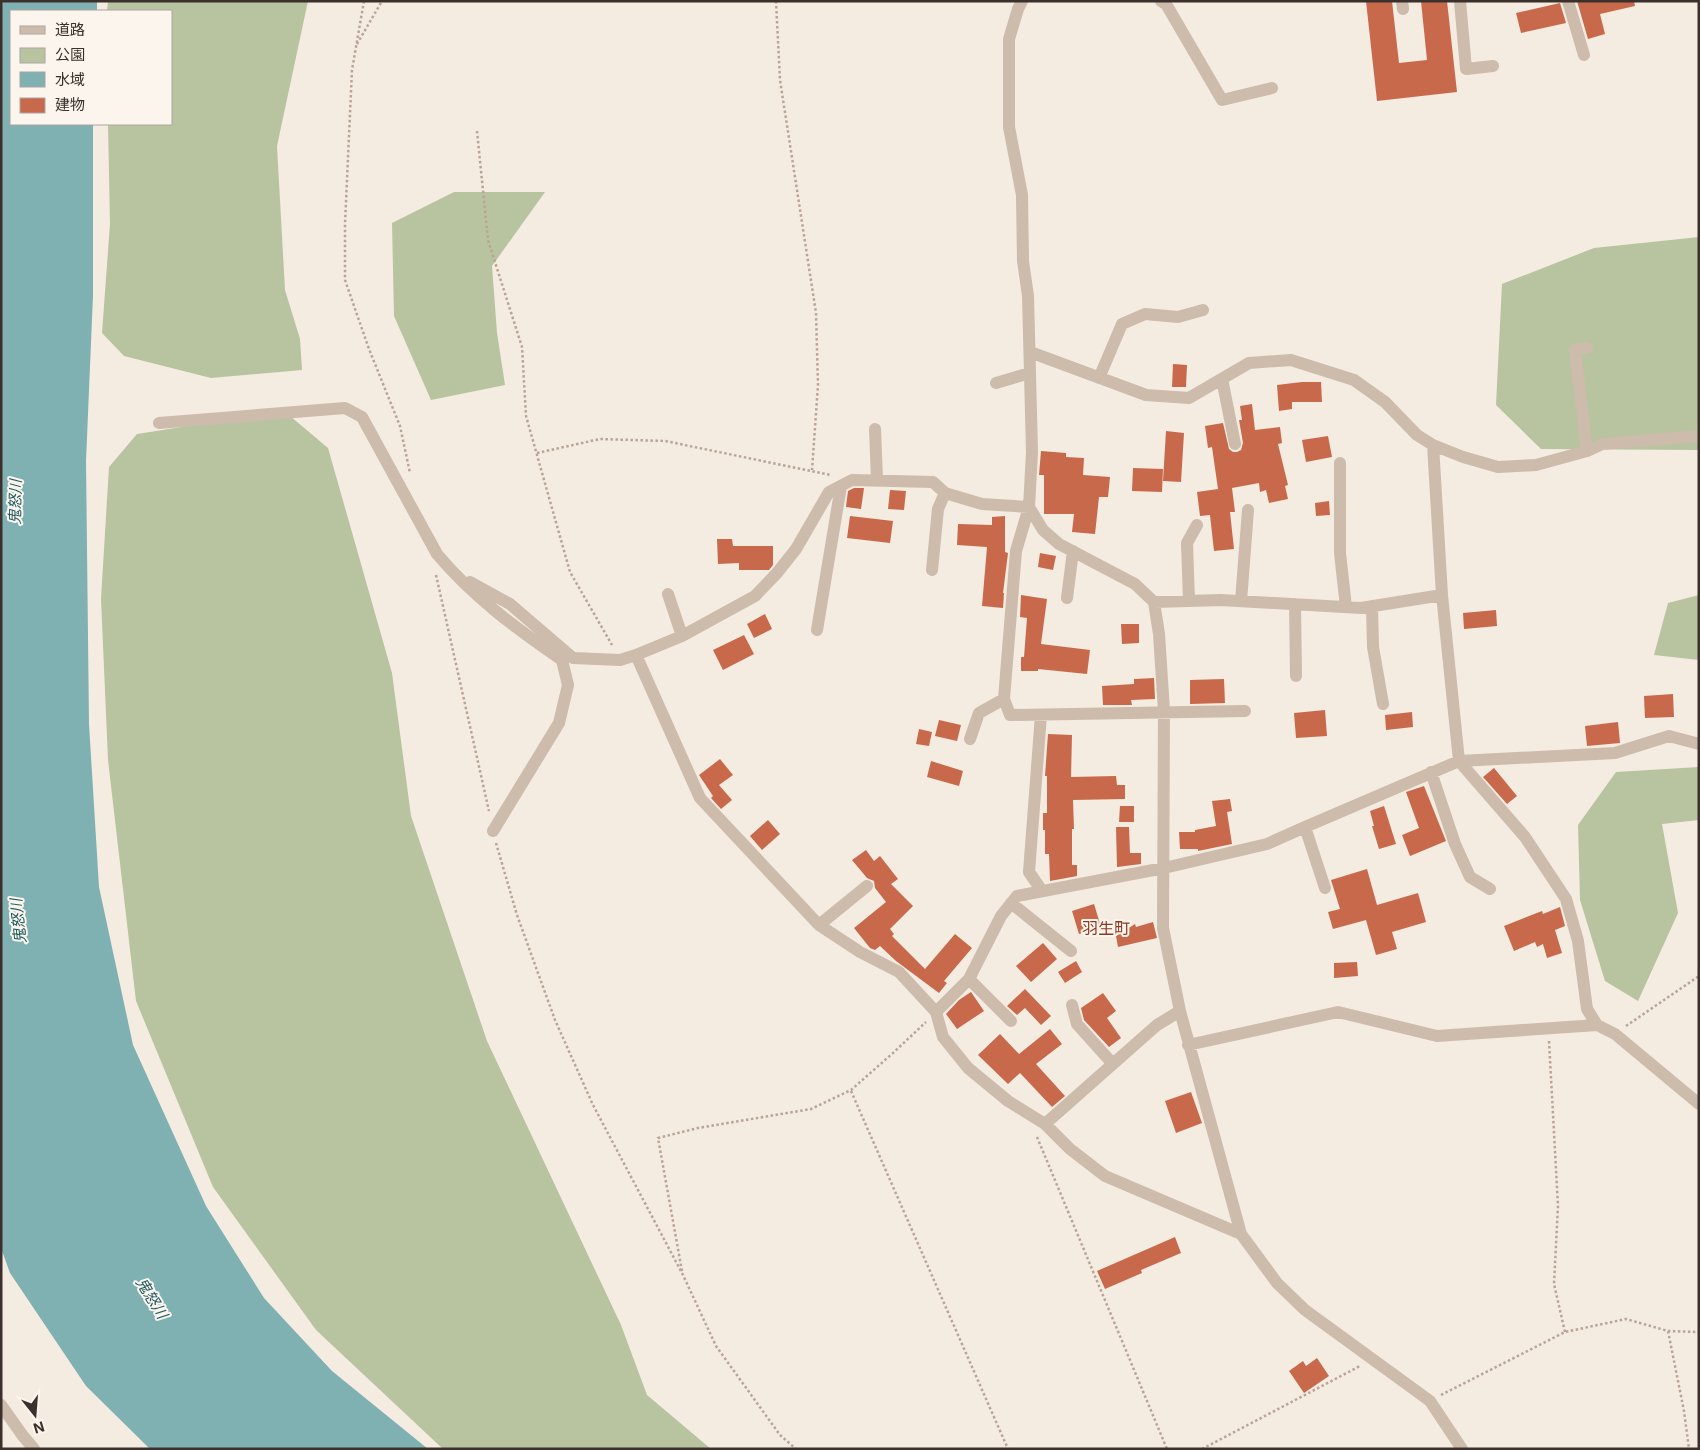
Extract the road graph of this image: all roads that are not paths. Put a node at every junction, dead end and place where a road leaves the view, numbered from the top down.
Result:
1 (1022, 1) edge
2 (1161, 1) edge
3 (1460, 1) edge
4 (1568, 1) edge
5 (1584, 56) dead end
6 (1493, 66) dead end
7 (1272, 88) dead end
8 (1203, 310) dead end
9 (1587, 348) dead end
10 (1030, 352) junction
11 (1030, 373) junction
12 (1099, 378) junction
13 (1222, 379) junction
14 (996, 383) dead end
15 (160, 423) dead end
16 (874, 429) dead end
17 (1699, 436) edge
18 (1235, 444) dead end
19 (1432, 445) junction
20 (1587, 451) junction
21 (1340, 462) dead end
22 (876, 480) junction
23 (846, 483) junction
24 (944, 494) junction
25 (1029, 507) junction
26 (1248, 510) dead end
27 (1197, 525) dead end
28 (1073, 551) junction
29 (932, 570) dead end
30 (452, 573) junction
31 (668, 594) dead end
32 (1442, 595) junction
33 (1067, 598) dead end
34 (1189, 601) junction
35 (1241, 601) junction
36 (1154, 602) junction
37 (1295, 604) junction
38 (1372, 606) junction
39 (1346, 607) junction
40 (817, 630) dead end
41 (682, 636) junction
42 (636, 655) junction
43 (1296, 676) dead end
44 (1004, 699) junction
45 (1383, 704) dead end
46 (1164, 711) junction
47 (1245, 711) dead end
48 (1041, 715) junction
49 (970, 738) dead end
50 (1699, 744) edge
51 (1460, 762) junction
52 (1431, 772) junction
53 (1305, 827) junction
54 (493, 831) road end
55 (1164, 868) junction
56 (867, 886) dead end
57 (1325, 888) dead end
58 (1490, 889) dead end
59 (1042, 892) junction
60 (1011, 903) junction
61 (819, 925) junction
62 (1072, 951) dead end
63 (969, 979) junction
64 (1072, 1005) dead end
65 (1180, 1011) junction
66 (936, 1012) junction
67 (1011, 1021) dead end
68 (1596, 1025) junction
69 (1188, 1045) junction
70 (1112, 1063) junction
71 (1699, 1104) edge
72 (1045, 1124) junction
73 (1241, 1234) junction
74 (1, 1405) edge
75 (34, 1449) edge
76 (1462, 1449) edge

1 - 10 street
2 - 7 street
3 - 6 street
4 - 5 street
8 - 12 street
9 - 20 street
10 - 11 street
10 - 12 street
11 - 14 street
11 - 25 street
12 - 13 street
13 - 18 street
13 - 19 street
15 - 30 street
16 - 22 street
17 - 20 street
19 - 20 street
19 - 32 street
21 - 39 street
22 - 23 street
22 - 24 street
23 - 40 street
23 - 41 street
24 - 25 street
24 - 29 street
25 - 28 street
25 - 44 street
26 - 35 street
27 - 34 street
28 - 33 street
28 - 36 street
30 - 42 street
30 - 54 street
31 - 41 street
32 - 38 street
32 - 51 street
34 - 35 street
34 - 36 street
35 - 37 street
36 - 46 street
37 - 39 street
37 - 43 street
38 - 39 street
38 - 45 street
41 - 42 street
42 - 61 street
44 - 48 street
44 - 49 street
46 - 47 street
46 - 48 street
46 - 55 street
48 - 59 street
50 - 51 street
51 - 52 street
51 - 68 street
52 - 53 street
52 - 58 street
53 - 55 street
53 - 57 street
55 - 59 street
55 - 65 street
56 - 61 street
59 - 60 street
60 - 62 street
60 - 63 street
61 - 66 street
63 - 66 street
63 - 67 street
64 - 70 street
65 - 69 street
65 - 70 street
66 - 72 street
68 - 69 street
68 - 71 street
69 - 73 street
70 - 72 street
72 - 73 street
73 - 76 street
74 - 75 street

